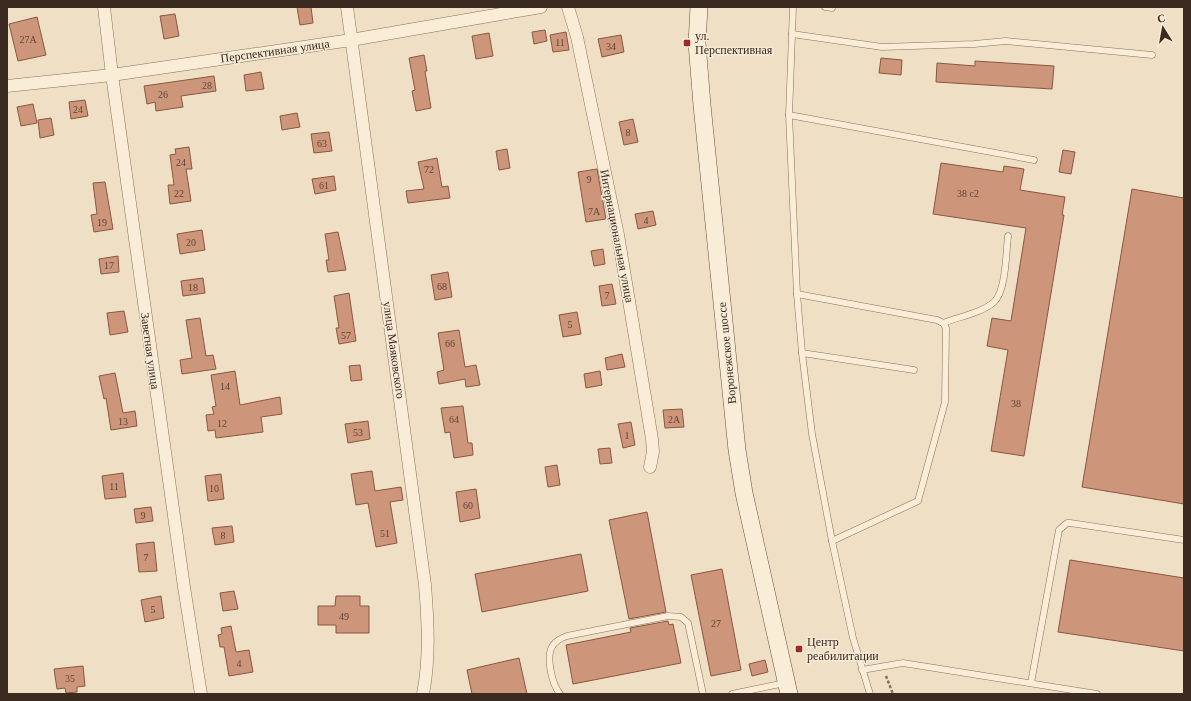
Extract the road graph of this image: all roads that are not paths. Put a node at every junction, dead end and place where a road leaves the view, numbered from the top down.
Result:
1 (104, 7) edge
2 (347, 7) edge
3 (541, 7) edge
4 (568, 7) edge
5 (700, 7) edge
6 (793, 7) edge
7 (825, 7) edge
8 (832, 8) dead end
9 (792, 34) junction
10 (350, 40) junction
11 (1152, 55) dead end
12 (112, 75) junction
13 (7, 86) edge
14 (789, 115) junction
15 (1034, 160) dead end
16 (1008, 236) dead end
17 (797, 294) junction
18 (943, 323) junction
19 (802, 353) junction
20 (914, 370) dead end
21 (650, 467) dead end
22 (1184, 540) edge
23 (832, 541) junction
24 (862, 670) junction
25 (1031, 683) junction
26 (788, 688) edge
27 (202, 694) edge
28 (423, 694) edge
29 (560, 694) edge
30 (702, 694) edge
31 (732, 694) edge
32 (870, 694) edge
33 (1098, 694) edge

1 - 12 street, Заветная улица
2 - 10 street, улица Маяковского
3 - 10 street, Перспективная улица
4 - 21 street, Интернациональная улица
5 - 26 main road, Воронежское шоссе
6 - 9 lane
7 - 8 lane
9 - 11 lane
9 - 14 lane
10 - 12 street, Перспективная улица
10 - 28 street, улица Маяковского
12 - 13 street, Перспективная улица
12 - 27 street, Заветная улица
14 - 15 lane
14 - 17 lane
16 - 18 lane
17 - 18 lane
17 - 19 lane
18 - 23 lane
19 - 20 lane
19 - 23 lane
22 - 25 lane
23 - 24 lane
24 - 25 lane
24 - 32 lane
25 - 33 lane
26 - 31 lane
29 - 30 lane

